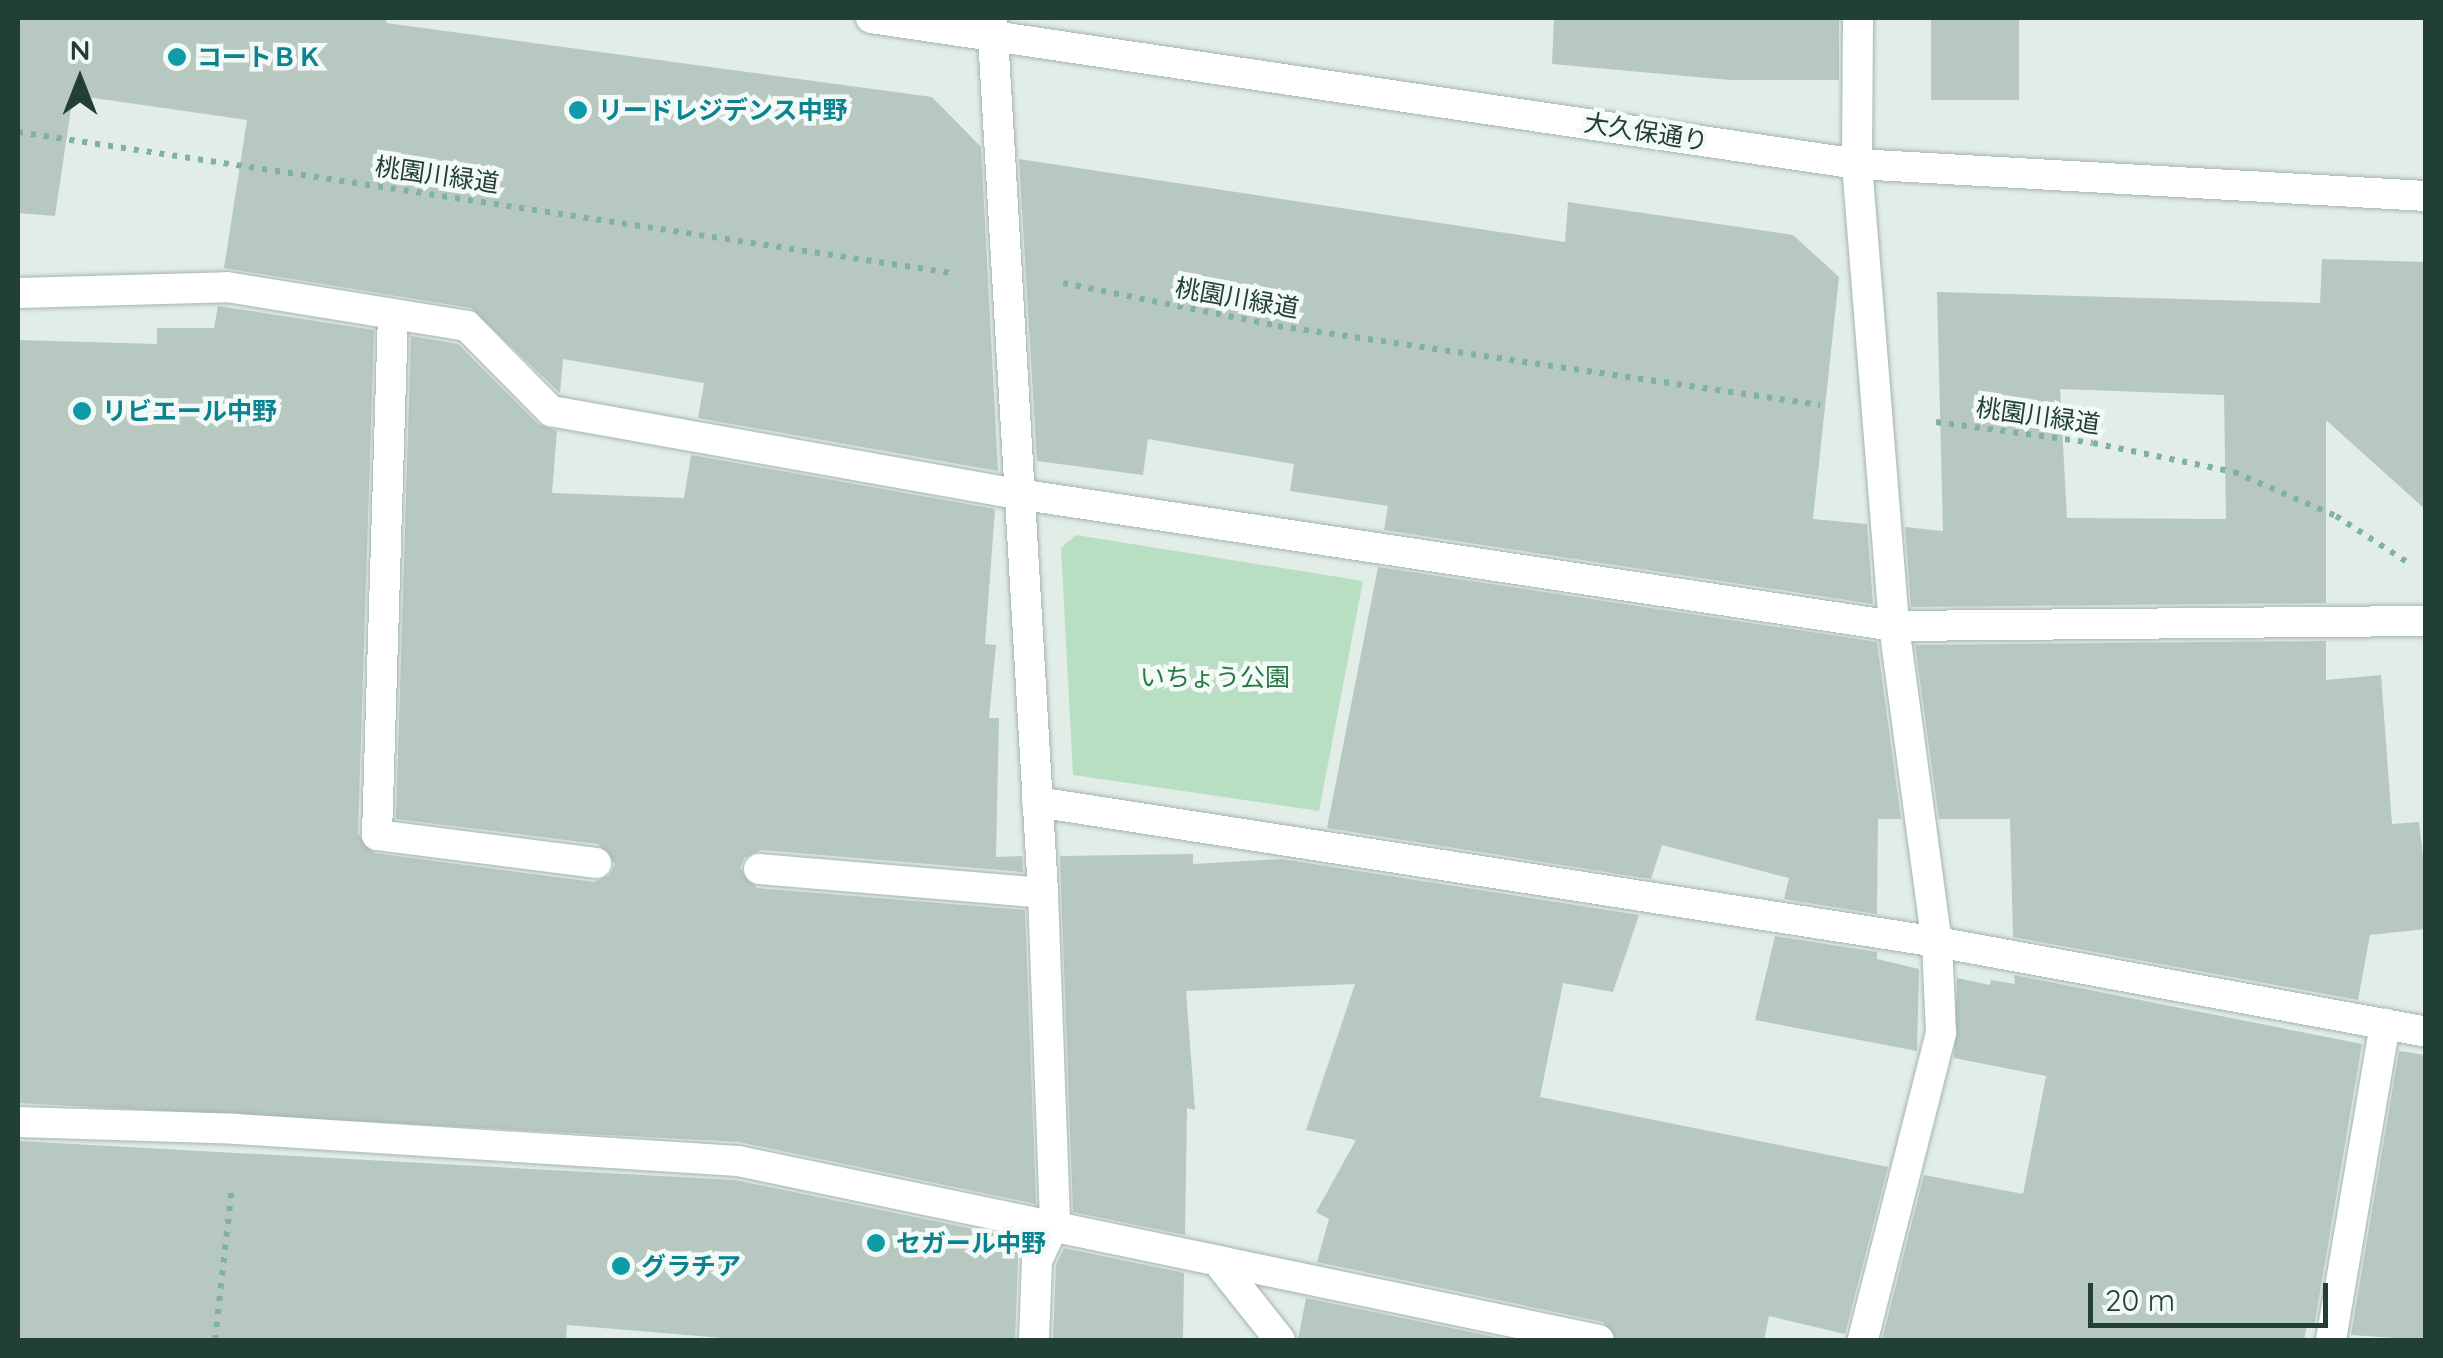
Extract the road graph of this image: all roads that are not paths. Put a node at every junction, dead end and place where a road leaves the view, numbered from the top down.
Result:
1 (871, 18) edge
2 (1858, 18) edge
3 (992, 26) edge
4 (1857, 164) junction
5 (2426, 196) edge
6 (18, 294) edge
7 (393, 314) junction
8 (1018, 494) junction
9 (2426, 621) edge
10 (1894, 626) junction
11 (1037, 802) junction
12 (596, 864) dead end
13 (758, 869) dead end
14 (1042, 893) junction
15 (1937, 942) junction
16 (2385, 1024) junction
17 (2426, 1032) edge
18 (18, 1122) edge
19 (1054, 1222) junction
20 (1218, 1262) junction
21 (1034, 1340) edge
22 (1280, 1340) edge
23 (1600, 1340) edge
24 (1863, 1340) edge
25 (2331, 1340) edge

1 - 3 street, 大久保通り
2 - 4 street
3 - 4 street, 大久保通り
3 - 8 street
4 - 5 street, 大久保通り
4 - 10 street
6 - 7 street
7 - 8 street
7 - 12 street
8 - 10 street
8 - 11 street
9 - 10 street
10 - 15 street
11 - 14 street
11 - 15 street
13 - 14 street
14 - 19 street
15 - 16 street
15 - 24 street
16 - 17 street
16 - 25 street
18 - 19 street
19 - 20 street
19 - 21 street
20 - 22 street
20 - 23 street

